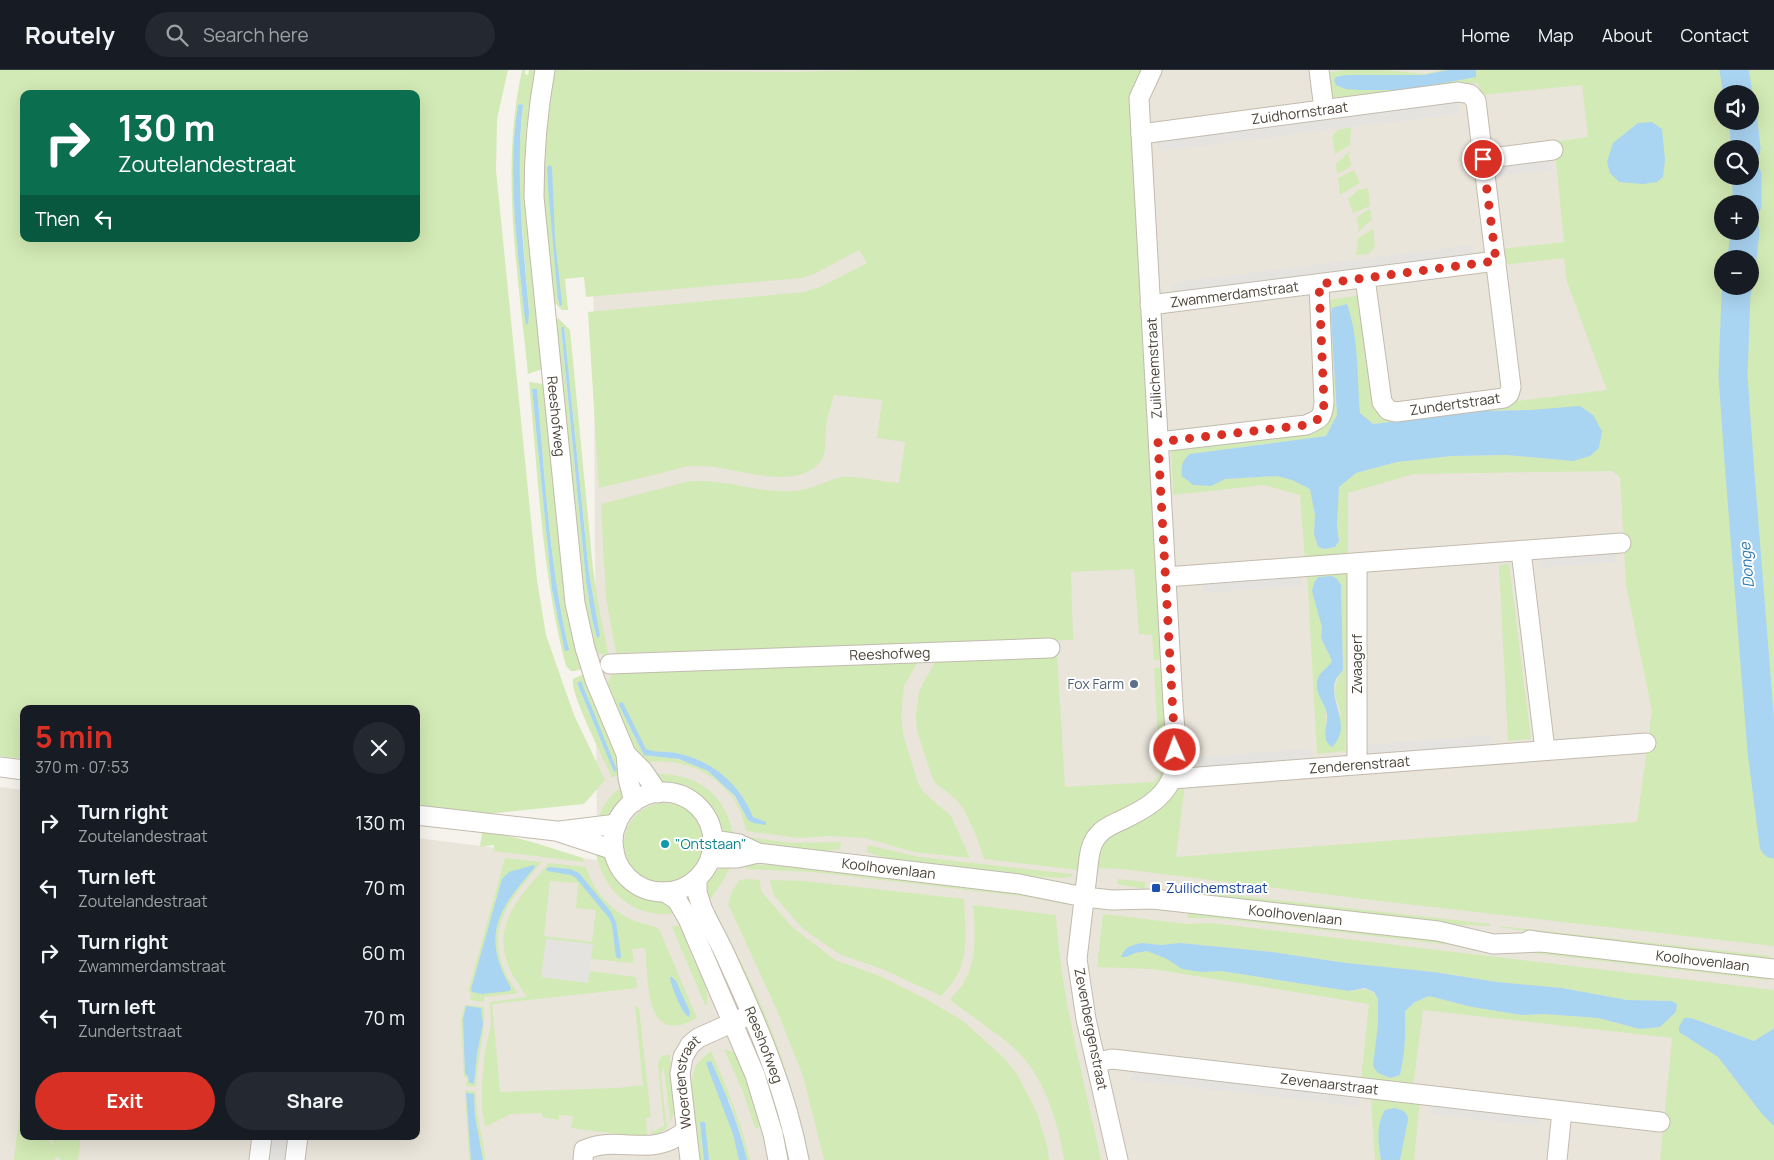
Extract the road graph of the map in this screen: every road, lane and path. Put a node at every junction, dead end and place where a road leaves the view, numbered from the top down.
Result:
1 (545, 70) edge
2 (1152, 70) edge
3 (1319, 70) edge
4 (1458, 92) joint
5 (1324, 109) junction
6 (1141, 134) junction
7 (1553, 150) dead end
8 (1483, 159) junction
9 (1496, 261) junction
10 (1365, 278) junction
11 (1319, 284) junction
12 (1150, 305) junction
13 (1158, 442) junction
14 (1621, 543) dead end
15 (1521, 551) junction
16 (1357, 564) junction
17 (1166, 577) junction
18 (1050, 648) dead end
19 (610, 664) dead end
20 (1646, 743) dead end
21 (1545, 750) junction
22 (626, 754) junction
23 (1356, 764) junction
24 (0, 767) edge
25 (20, 770) edge
26 (1172, 778) junction
27 (658, 793) junction
28 (634, 802) junction
29 (420, 815) edge
30 (617, 824) junction
31 (556, 831) junction
32 (712, 849) junction
33 (614, 850) junction
34 (698, 879) junction
35 (1085, 891) junction
36 (665, 892) junction
37 (1773, 969) edge
38 (752, 1014) junction
39 (733, 1023) junction
40 (1097, 1062) junction
41 (1562, 1111) junction
42 (1660, 1122) dead end
43 (686, 1130) junction
44 (262, 1140) edge
45 (298, 1140) edge
46 (605, 1153) edge
47 (259, 1160) edge
48 (295, 1160) edge
49 (583, 1160) edge
50 (690, 1160) edge
51 (778, 1160) edge
52 (799, 1160) edge
53 (1118, 1160) edge
54 (1557, 1160) edge

1 - 22 street, Reeshofweg
2 - 6 street, Zuilichemstraat
3 - 5 street
4 - 5 street, Zuidhornstraat
4 - 8 street, Zundertstraat
5 - 6 street, Zuidhornstraat
6 - 12 street, Zuilichemstraat
7 - 8 street
8 - 9 street, Zundertstraat
9 - 10 street, Zwammerdamstraat
9 - 10 street, Zundertstraat
10 - 11 street, Zwammerdamstraat
11 - 12 street, Zwammerdamstraat
11 - 13 street
12 - 13 street, Zuilichemstraat
13 - 17 street, Zuilichemstraat
14 - 15 street
15 - 16 street
15 - 21 street
16 - 17 street
16 - 23 street, Zwaagerf
17 - 26 street, Zuilichemstraat
18 - 19 street, Reeshofweg
20 - 21 street, Zenderenstraat
21 - 23 street, Zenderenstraat
22 - 27 street, Reeshofweg
22 - 28 street, Reeshofweg
23 - 26 street, Zenderenstraat
24 - 25 street
26 - 35 street, Zuilichemstraat
27 - 28 street
27 - 32 street
28 - 30 street
29 - 31 street
30 - 31 street
30 - 33 street
31 - 33 street
32 - 34 street
32 - 35 street, Koolhovenlaan
33 - 36 street
34 - 36 street
34 - 38 street, Reeshofweg
35 - 37 street, Koolhovenlaan
35 - 40 street, Zevenbergenstraat
36 - 39 street, Reeshofweg
38 - 39 street, Woerdenstraat
38 - 52 street, Reeshofweg
39 - 43 street, Woerdenstraat
39 - 51 street, Reeshofweg
40 - 41 street, Zevenaarstraat
40 - 53 street, Zevenbergenstraat
41 - 42 street, Zevenaarstraat
41 - 54 street
43 - 46 street, Woerdenstraat
43 - 50 street
44 - 47 street
45 - 48 street
46 - 49 street, Woerdenstraat

